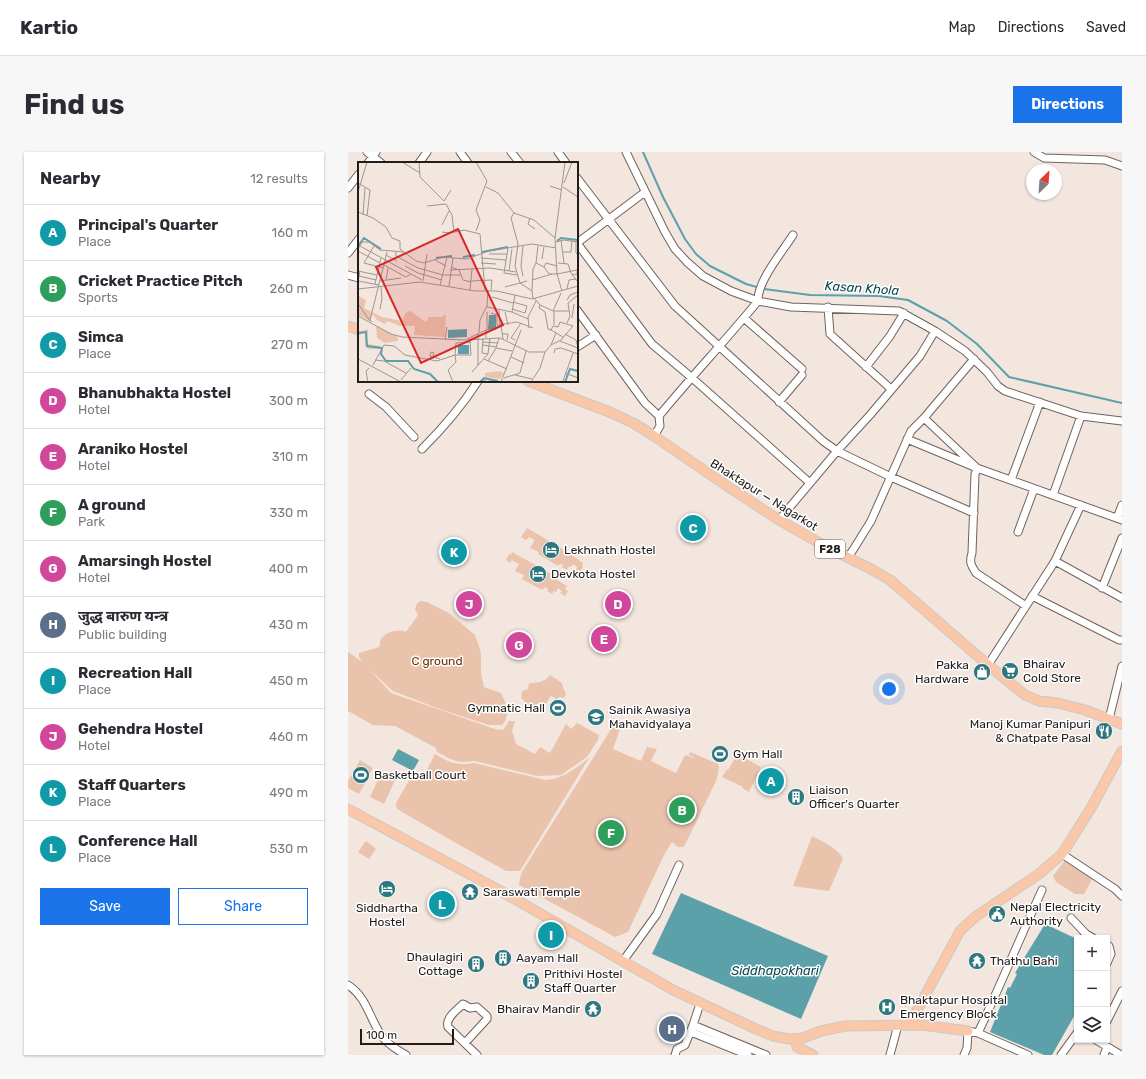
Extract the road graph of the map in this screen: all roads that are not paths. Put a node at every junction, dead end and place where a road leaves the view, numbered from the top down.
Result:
1 (427, 152) edge
2 (460, 152) edge
3 (511, 152) edge
4 (626, 152) edge
5 (1034, 152) edge
6 (372, 153) edge
7 (1080, 155) edge
8 (380, 162) edge
9 (420, 162) edge
10 (467, 162) edge
11 (519, 162) edge
12 (1122, 166) edge
13 (358, 175) edge
14 (578, 179) edge
15 (348, 188) edge
16 (645, 192) junction
17 (608, 220) junction
18 (793, 235) dead end
19 (358, 240) edge
20 (578, 242) edge
21 (578, 244) edge
22 (348, 253) edge
23 (348, 275) edge
24 (358, 278) edge
25 (758, 298) junction
26 (828, 308) junction
27 (578, 311) edge
28 (904, 313) junction
29 (744, 318) junction
30 (348, 326) edge
31 (358, 330) edge
32 (935, 331) junction
33 (596, 335) junction
34 (578, 346) edge
35 (719, 348) junction
36 (974, 360) junction
37 (866, 367) junction
38 (691, 377) junction
39 (477, 382) edge
40 (531, 382) edge
41 (891, 389) junction
42 (369, 394) dead end
43 (779, 402) junction
44 (1040, 402) junction
45 (659, 416) junction
46 (1081, 416) junction
47 (924, 418) junction
48 (1122, 421) edge
49 (654, 436) junction
50 (414, 437) dead end
51 (907, 439) junction
52 (422, 449) dead end
53 (837, 451) junction
54 (977, 468) junction
55 (891, 478) junction
56 (1011, 480) junction
57 (810, 483) junction
58 (1034, 489) junction
59 (1053, 495) junction
60 (1081, 505) junction
61 (1122, 505) edge
62 (974, 513) junction
63 (1120, 519) edge
64 (779, 520) junction
65 (1018, 532) dead end
66 (1122, 538) edge
67 (847, 558) junction
68 (1055, 561) junction
69 (1102, 588) junction
70 (1032, 596) junction
71 (1122, 598) edge
72 (1026, 606) junction
73 (1122, 640) edge
74 (988, 665) junction
75 (1122, 666) edge
76 (1109, 719) junction
77 (1122, 724) edge
78 (1122, 751) edge
79 (348, 809) edge
80 (1062, 854) junction
81 (678, 865) dead end
82 (1042, 890) dead end
83 (1122, 896) edge
84 (1071, 918) dead end
85 (1088, 935) edge
86 (623, 961) junction
87 (348, 985) edge
88 (1122, 990) edge
89 (700, 1004) junction
90 (1110, 1015) edge
91 (898, 1025) junction
92 (909, 1025) junction
93 (692, 1028) junction
94 (968, 1031) junction
95 (978, 1033) junction
96 (1074, 1037) edge
97 (796, 1039) junction
98 (465, 1043) junction
99 (1101, 1043) edge
100 (1107, 1047) junction
101 (406, 1055) edge
102 (477, 1055) edge
103 (675, 1055) edge
104 (748, 1055) edge
105 (766, 1055) edge
106 (813, 1055) edge
107 (890, 1055) edge
108 (964, 1055) edge
109 (1028, 1055) edge
110 (1061, 1055) edge
111 (1104, 1055) edge
112 (1121, 1055) edge

1 - 9 street
2 - 10 street
3 - 11 street
4 - 16 street
5 - 7 street
6 - 8 street
7 - 12 street
13 - 15 street
14 - 17 street
16 - 17 street
16 - 25 street
17 - 20 street
17 - 35 street
18 - 25 street
19 - 22 street
21 - 38 street
23 - 24 street
25 - 26 street
25 - 29 street
26 - 28 street
26 - 37 street
27 - 33 street
28 - 32 street
28 - 37 street
29 - 35 street
29 - 43 street
30 - 31 main road
32 - 36 street
32 - 41 street
33 - 34 street
33 - 45 street
35 - 38 street
35 - 43 street
36 - 44 street
36 - 47 street
37 - 41 street
38 - 45 street
38 - 57 street
39 - 52 street
40 - 49 main road, Bhaktapur — Nagarkot / F28
41 - 53 street
42 - 50 street
43 - 53 street
44 - 46 street
44 - 56 street
45 - 49 street
46 - 48 street
46 - 59 street
47 - 51 street
47 - 54 street
49 - 64 main road, Bhaktapur — Nagarkot / F28
51 - 54 street
51 - 55 street
53 - 55 street
53 - 57 street
54 - 56 street
54 - 62 street
55 - 62 street
55 - 67 street
56 - 58 street
57 - 64 street
58 - 59 street
58 - 65 street
59 - 60 street
60 - 63 street
60 - 68 street
61 - 63 street
62 - 72 street
64 - 67 main road, Bhaktapur — Nagarkot / F28
66 - 69 street
67 - 74 main road, Bhaktapur — Nagarkot / F28
68 - 69 street
68 - 70 street
69 - 71 street
70 - 72 street
70 - 73 street
72 - 74 street
74 - 76 main road, Bhaktapur — Nagarkot / F28
75 - 76 street
76 - 77 main road, Bhaktapur — Nagarkot / F28
78 - 80 main road
79 - 86 main road
80 - 83 street
80 - 92 main road
81 - 86 street
82 - 95 street
84 - 85 street
86 - 89 main road
87 - 101 street
88 - 90 street
89 - 93 street
89 - 97 main road
91 - 92 main road
91 - 97 main road
91 - 107 street
92 - 94 main road
93 - 103 street
93 - 104 street
93 - 105 street
94 - 95 street
94 - 108 street
95 - 109 street
96 - 110 street
97 - 106 main road
98 - 98 street
98 - 102 street
99 - 100 street
100 - 111 street
100 - 112 street

